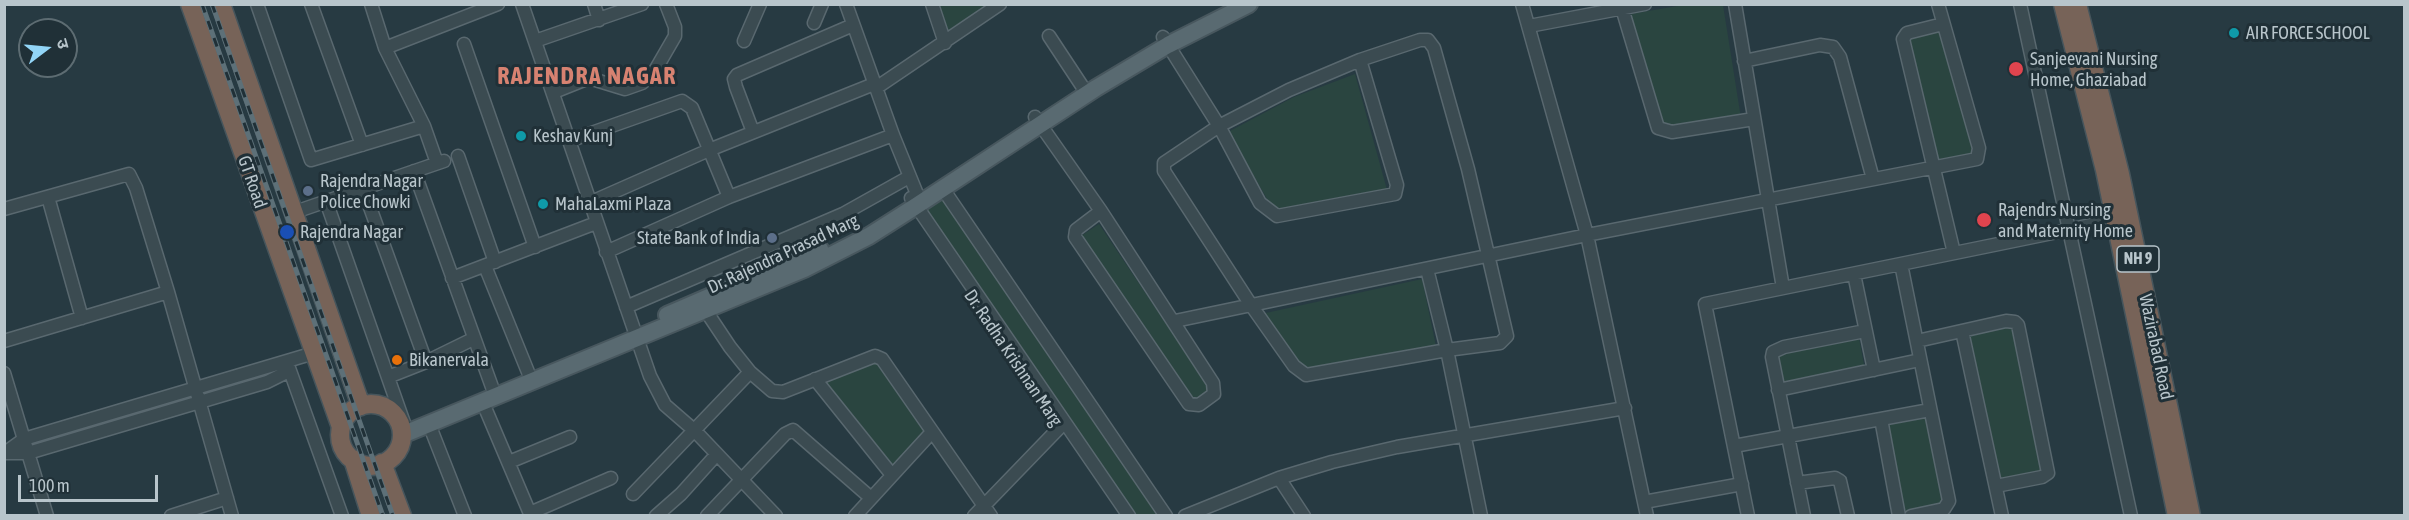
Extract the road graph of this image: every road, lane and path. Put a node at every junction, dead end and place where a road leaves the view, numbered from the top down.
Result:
1 (190, 4) edge
2 (221, 4) edge
3 (257, 4) edge
4 (311, 4) edge
5 (371, 4) edge
6 (498, 4) edge
7 (522, 4) edge
8 (594, 4) edge
9 (642, 4) edge
10 (666, 4) edge
11 (760, 4) edge
12 (822, 4) edge
13 (846, 4) edge
14 (932, 4) edge
15 (1000, 4) edge
16 (1224, 4) edge
17 (1249, 4) edge
18 (1522, 4) edge
19 (1646, 4) edge
20 (1735, 4) edge
21 (1938, 4) edge
22 (2020, 4) edge
23 (2063, 4) edge
24 (2077, 4) edge
25 (1622, 8) junction
26 (599, 20) junction
27 (814, 23) dead end
28 (1943, 24) junction
29 (854, 25) junction
30 (1529, 26) junction
31 (1049, 36) dead end
32 (534, 41) junction
33 (744, 41) dead end
34 (1165, 41) junction
35 (945, 43) junction
36 (464, 44) dead end
37 (385, 48) junction
38 (1360, 60) junction
39 (1744, 61) junction
40 (875, 86) junction
41 (1082, 86) junction
42 (554, 92) junction
43 (1754, 119) junction
44 (1038, 121) junction
45 (424, 126) junction
46 (1219, 126) junction
47 (753, 132) junction
48 (893, 135) junction
49 (569, 141) junction
50 (362, 145) junction
51 (709, 150) junction
52 (458, 156) dead end
53 (1934, 167) junction
54 (414, 171) junction
55 (909, 177) junction
56 (1873, 179) junction
57 (363, 188) junction
58 (943, 189) junction
59 (48, 197) junction
60 (729, 197) junction
61 (1768, 200) junction
62 (326, 201) junction
63 (913, 201) junction
64 (589, 203) junction
65 (4, 209) edge
66 (1101, 211) junction
67 (295, 212) junction
68 (2116, 220) junction
69 (596, 223) junction
70 (2069, 230) junction
71 (1587, 235) junction
72 (535, 247) junction
73 (606, 252) junction
74 (1954, 253) junction
75 (1489, 255) junction
76 (490, 264) junction
77 (1901, 264) junction
78 (1426, 268) junction
79 (1854, 274) junction
80 (452, 278) junction
81 (1783, 288) junction
82 (168, 292) junction
83 (1251, 305) junction
84 (626, 308) junction
85 (706, 311) junction
86 (82, 318) junction
87 (1175, 321) junction
88 (1962, 331) junction
89 (1865, 332) junction
90 (636, 334) junction
91 (472, 339) junction
92 (4, 341) edge
93 (1917, 341) junction
94 (1447, 350) junction
95 (314, 353) junction
96 (1920, 360) junction
97 (426, 362) junction
98 (289, 364) junction
99 (1874, 370) junction
100 (528, 372) junction
101 (750, 372) junction
102 (4, 373) edge
103 (388, 377) junction
104 (815, 379) junction
105 (492, 387) junction
106 (194, 388) junction
107 (1778, 390) junction
108 (483, 402) junction
109 (198, 403) junction
110 (361, 406) junction
111 (1625, 408) junction
112 (1930, 410) junction
113 (1881, 419) junction
114 (429, 424) junction
115 (342, 427) junction
116 (402, 427) junction
117 (1060, 427) junction
118 (695, 431) junction
119 (932, 432) junction
120 (1787, 435) junction
121 (1466, 436) junction
122 (570, 437) dead end
123 (24, 439) junction
124 (1734, 446) junction
125 (5, 453) edge
126 (28, 453) junction
127 (717, 454) junction
128 (353, 459) junction
129 (509, 462) junction
130 (382, 463) junction
131 (892, 475) junction
132 (611, 478) dead end
133 (1279, 478) junction
134 (742, 479) junction
135 (1797, 483) junction
136 (1742, 484) junction
137 (1996, 486) junction
138 (633, 494) dead end
139 (227, 498) junction
140 (871, 498) junction
141 (1644, 502) junction
142 (984, 504) junction
143 (530, 514) edge
144 (47, 516) edge
145 (171, 516) edge
146 (232, 516) edge
147 (342, 516) edge
148 (371, 516) edge
149 (402, 516) edge
150 (465, 516) edge
151 (656, 516) edge
152 (708, 516) edge
153 (776, 516) edge
154 (855, 516) edge
155 (974, 516) edge
156 (992, 516) edge
157 (1119, 516) edge
158 (1129, 516) edge
159 (1166, 516) edge
160 (1185, 516) edge
161 (1304, 516) edge
162 (1481, 516) edge
163 (1647, 516) edge
164 (1748, 516) edge
165 (1804, 516) edge
166 (1848, 516) edge
167 (1899, 516) edge
168 (1911, 516) edge
169 (2002, 516) edge
170 (2131, 516) edge
171 (2177, 516) edge
172 (2191, 516) edge

1 - 95 highway, GT Road
2 - 67 highway, GT Road
3 - 50 street
4 - 50 street
5 - 37 street
6 - 37 street
7 - 32 street
8 - 26 street
9 - 26 street
10 - 42 street
11 - 33 street
12 - 27 street
13 - 29 street
14 - 35 street
15 - 35 street
16 - 34 main road, Dr. Rajendra Prasad Marg
17 - 34 main road, Dr. Rajendra Prasad Marg
18 - 30 street
19 - 25 street
20 - 39 street
21 - 28 street
22 - 70 street
23 - 68 highway, Wazirabad Road / NH 9
24 - 172 highway, Wazirabad Road / NH 9
25 - 30 street
25 - 43 street
26 - 32 street
28 - 53 street
28 - 53 street
29 - 40 street
29 - 47 street
30 - 71 street
31 - 41 street
32 - 42 street
34 - 41 main road, Dr. Rajendra Prasad Marg
34 - 44 main road, Dr. Rajendra Prasad Marg
34 - 46 street
35 - 40 street
36 - 72 street
37 - 45 street
38 - 46 street
38 - 46 street
38 - 75 street
39 - 43 street
39 - 56 street
40 - 47 street
40 - 48 street
41 - 44 main road, Dr. Rajendra Prasad Marg
42 - 49 street
43 - 61 street
44 - 58 main road, Dr. Rajendra Prasad Marg
44 - 63 main road, Dr. Rajendra Prasad Marg
44 - 66 street
45 - 50 street
45 - 54 street
46 - 83 street
47 - 51 street
48 - 55 street
48 - 60 street
49 - 51 street
49 - 64 street
51 - 60 street
51 - 64 street
52 - 76 street
53 - 56 street
53 - 74 street
54 - 57 street
54 - 80 street
55 - 63 street
55 - 84 street
56 - 61 street
57 - 62 street
57 - 97 street
58 - 63 main road, Dr. Rajendra Prasad Marg
58 - 159 street
59 - 65 street
59 - 82 street
59 - 86 street
60 - 73 street
61 - 71 street
61 - 81 street
62 - 67 street
62 - 103 street
63 - 85 main road, Dr. Rajendra Prasad Marg
63 - 90 main road, Dr. Rajendra Prasad Marg
63 - 117 street, Dr. Radha Krishnan Marg
63 - 158 street
64 - 69 street
66 - 87 street
66 - 87 street
67 - 110 highway, GT Road
68 - 70 street
68 - 171 highway, Wazirabad Road / NH 9
69 - 72 street
69 - 73 street
70 - 74 street
70 - 170 street
71 - 75 street
71 - 111 street
72 - 76 street
73 - 84 street
74 - 77 street
75 - 78 street
75 - 94 street
76 - 80 street
76 - 100 street
77 - 79 street
77 - 93 street
78 - 83 street
78 - 94 street
79 - 81 street
79 - 89 street
80 - 91 street
81 - 124 street
82 - 86 street
82 - 106 street
83 - 87 street
83 - 94 street
84 - 90 street
85 - 90 main road, Dr. Rajendra Prasad Marg
85 - 101 street
86 - 92 street
88 - 93 street
88 - 137 street
88 - 137 street
89 - 99 street
89 - 107 street
90 - 100 main road, Dr. Rajendra Prasad Marg
90 - 108 main road, Dr. Rajendra Prasad Marg
90 - 118 street
91 - 97 street
91 - 105 street
93 - 96 street
94 - 121 street
95 - 98 street
95 - 115 highway, GT Road
96 - 99 street
96 - 112 street
97 - 103 street
98 - 106 street
98 - 109 street
98 - 147 street
99 - 107 street
100 - 105 main road, Dr. Rajendra Prasad Marg
101 - 104 street
101 - 118 street
102 - 123 street
103 - 116 street
104 - 119 street
104 - 131 street
105 - 116 main road, Dr. Rajendra Prasad Marg
106 - 109 street
106 - 123 street
107 - 120 street
108 - 114 main road, Dr. Rajendra Prasad Marg
108 - 129 street
109 - 126 street
109 - 139 street
110 - 115 highway
110 - 116 highway
111 - 121 street
111 - 141 street
112 - 113 street
112 - 168 street
113 - 120 street
113 - 167 street
114 - 116 main road, Dr. Rajendra Prasad Marg
114 - 150 street
115 - 128 highway
116 - 130 highway
117 - 142 street
117 - 157 street, Dr. Radha Krishnan Marg
118 - 127 street
118 - 138 street
119 - 131 street
119 - 142 street
120 - 124 street
120 - 135 street
121 - 133 street
121 - 162 street
122 - 129 street
123 - 125 street
123 - 126 street
124 - 136 street
125 - 126 street
126 - 144 street
127 - 134 street
127 - 151 street
128 - 130 highway
128 - 148 highway
129 - 143 street
130 - 149 highway
131 - 140 street
132 - 143 street
133 - 160 street
133 - 161 street
134 - 140 street
134 - 152 street
134 - 153 street
135 - 165 street
135 - 166 street
136 - 141 street
136 - 164 street
137 - 169 street
139 - 145 street
139 - 146 street
140 - 154 street
141 - 163 street
142 - 155 street
142 - 156 street

